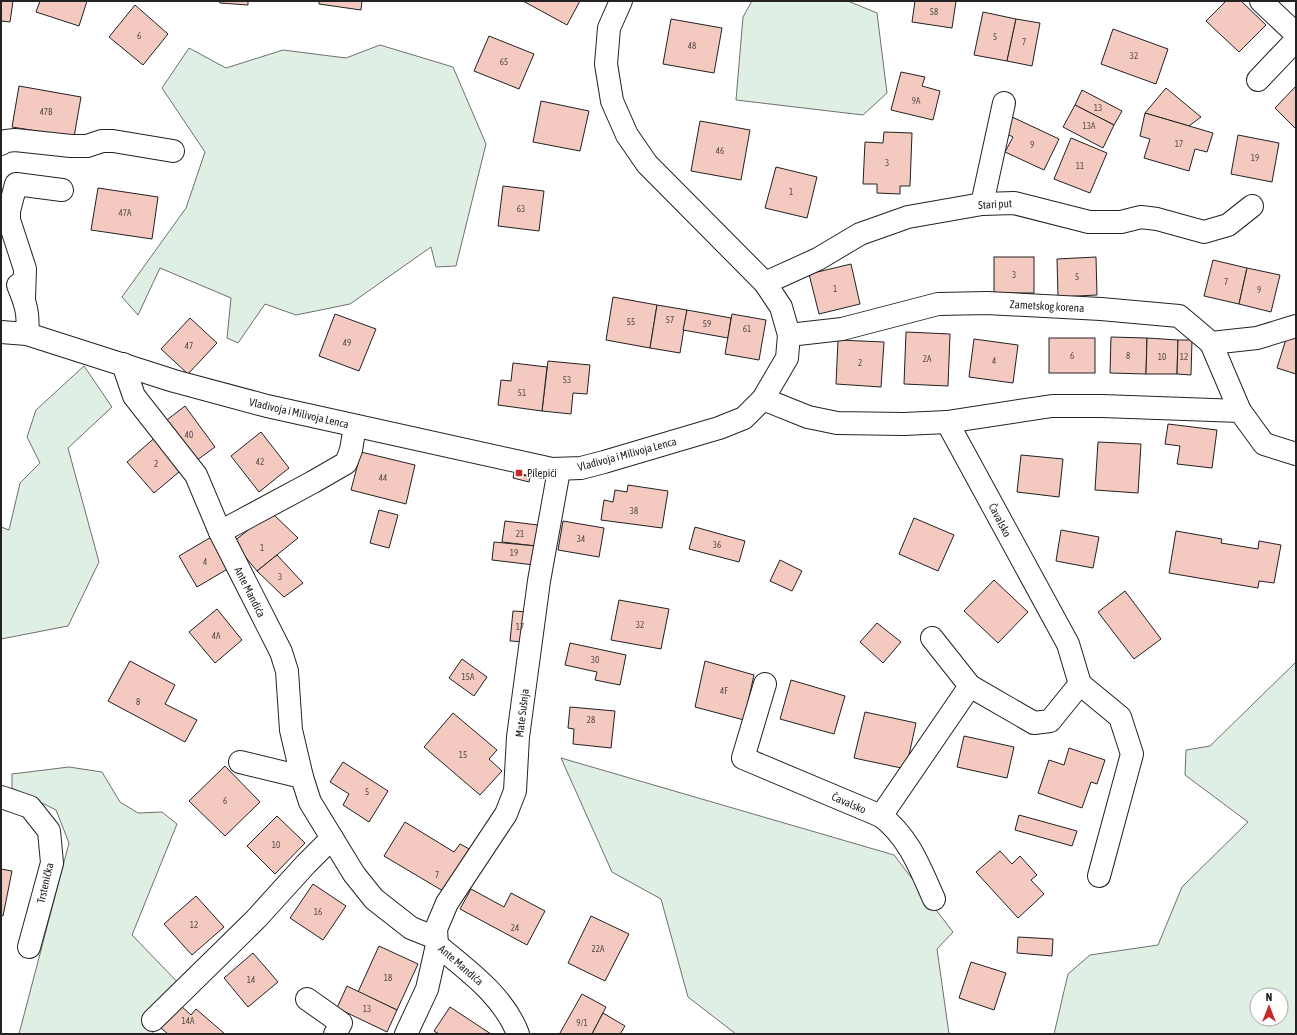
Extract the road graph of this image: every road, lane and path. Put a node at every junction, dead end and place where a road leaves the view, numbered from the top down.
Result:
1 (621, 1) edge
2 (1261, 1) edge
3 (1296, 34) edge
4 (1296, 40) edge
5 (1258, 80) dead end
6 (1004, 103) dead end
7 (1, 144) edge
8 (173, 151) dead end
9 (62, 190) dead end
10 (982, 204) junction
11 (1252, 206) dead end
12 (1, 236) edge
13 (766, 283) junction
14 (24, 298) junction
15 (1296, 326) edge
16 (1, 332) edge
17 (27, 334) junction
18 (789, 335) junction
19 (1211, 343) junction
20 (123, 364) junction
21 (763, 400) junction
22 (1240, 411) junction
23 (948, 422) junction
24 (355, 426) junction
25 (1296, 454) edge
26 (559, 470) junction
27 (220, 532) junction
28 (932, 638) dead end
29 (765, 684) dead end
30 (1080, 684) junction
31 (970, 686) junction
32 (240, 762) dead end
33 (302, 777) junction
34 (2, 797) edge
35 (881, 816) junction
36 (332, 838) junction
37 (1099, 876) dead end
38 (934, 899) dead end
39 (437, 942) junction
40 (29, 947) dead end
41 (307, 999) dead end
42 (153, 1020) dead end
43 (335, 1034) edge
44 (406, 1034) edge
45 (518, 1034) edge

1 - 13 street, Vladivoja i Milivoja Lenca
2 - 3 street
4 - 5 street
6 - 10 street
7 - 8 street
9 - 14 street
10 - 11 street, Stari put
10 - 13 street, Stari put
12 - 14 street
13 - 18 street, Vladivoja i Milivoja Lenca
14 - 17 street
15 - 19 street
16 - 17 street, Vladivoja i Milivoja Lenca
17 - 20 street, Vladivoja i Milivoja Lenca
18 - 19 street, Zametskog korena
18 - 21 street, Vladivoja i Milivoja Lenca
19 - 22 street
20 - 24 street, Vladivoja i Milivoja Lenca
20 - 27 street, Ante Mandića
21 - 23 street
21 - 26 street, Vladivoja i Milivoja Lenca
22 - 23 street
22 - 25 street
23 - 30 street, Čavalsko
24 - 26 street, Vladivoja i Milivoja Lenca
24 - 27 street
26 - 39 street, Mate Sušnja
27 - 33 street, Ante Mandića
28 - 31 street
29 - 35 street, Čavalsko
30 - 31 street
30 - 37 street
31 - 35 street
32 - 33 street
33 - 36 street, Ante Mandića
34 - 40 street, Trstenička
35 - 38 street
36 - 39 street, Ante Mandića
36 - 42 street
39 - 44 street, Mate Sušnja
39 - 45 street, Ante Mandića
41 - 43 street

